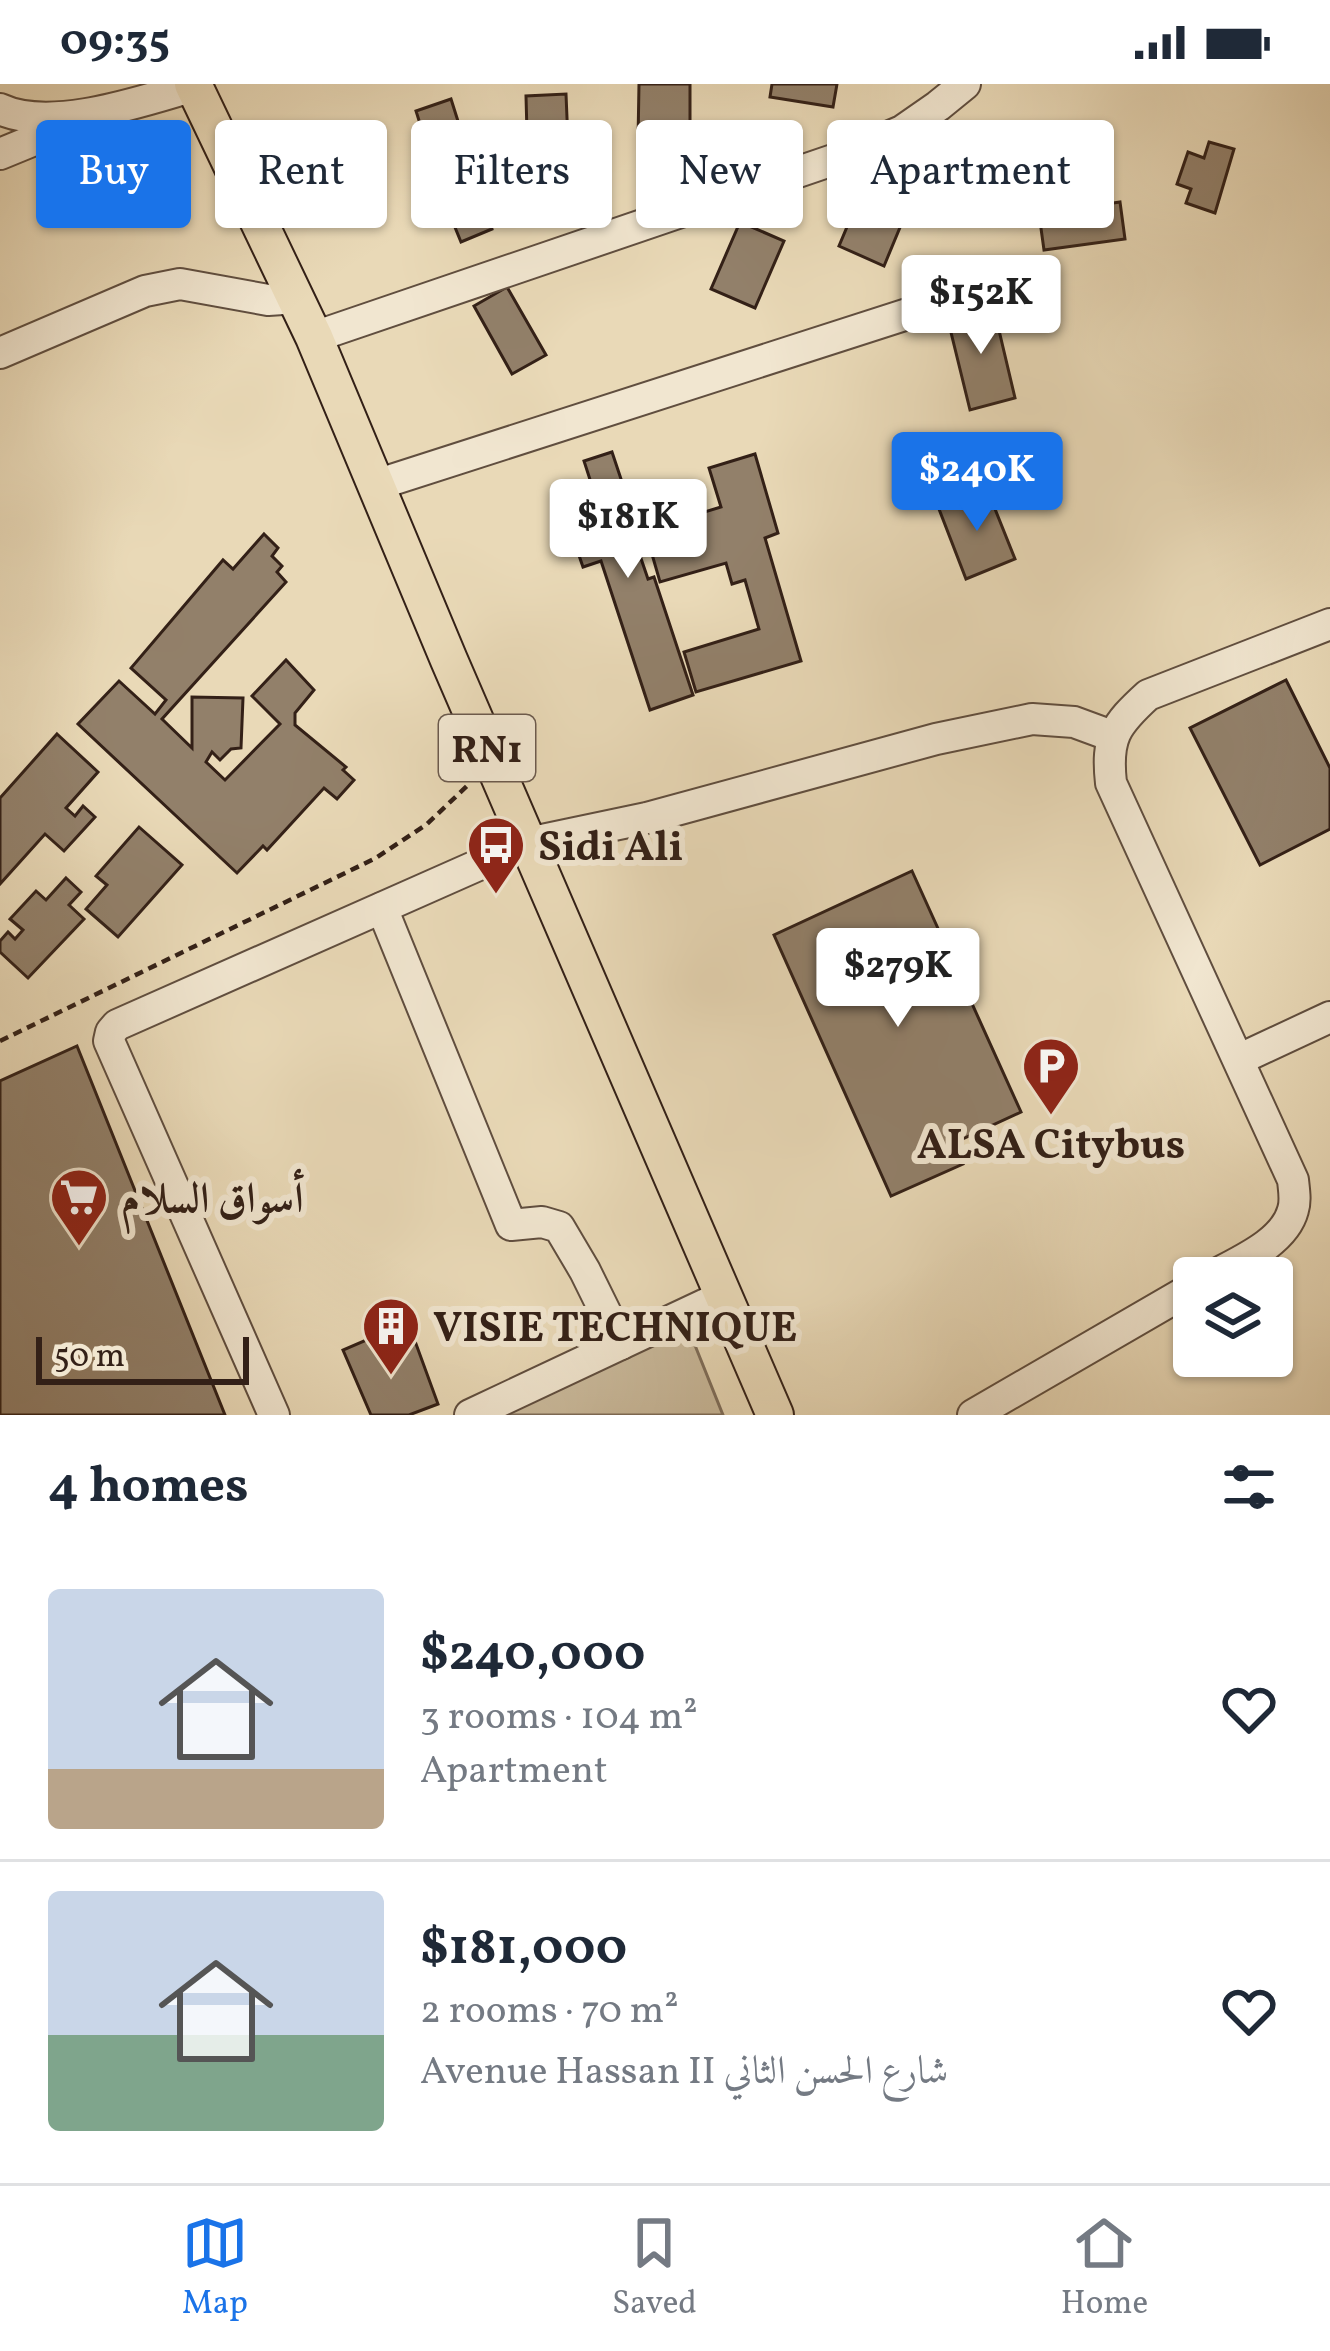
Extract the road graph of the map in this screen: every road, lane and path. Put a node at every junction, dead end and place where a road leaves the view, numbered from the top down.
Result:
1 (965, 84) edge
2 (194, 85) edge
3 (0, 109) edge
4 (100, 112) junction
5 (0, 154) edge
6 (295, 293) junction
7 (951, 300) dead end
8 (314, 338) junction
9 (0, 352) edge
10 (376, 484) junction
11 (1330, 624) edge
12 (1112, 736) junction
13 (492, 760) junction
14 (528, 843) junction
15 (382, 908) junction
16 (1330, 1017) edge
17 (0, 1041) edge
18 (1240, 1059) junction
19 (1245, 1257) edge
20 (723, 1296) junction
21 (1173, 1299) edge
22 (621, 1344) junction
23 (274, 1415) edge
24 (470, 1415) edge
25 (775, 1415) edge
26 (974, 1415) edge

1 - 8 street
2 - 4 street
2 - 6 main road, RN1
3 - 4 street
4 - 5 street
6 - 8 main road, RN1
6 - 9 street
7 - 10 street
8 - 10 main road, RN1
10 - 13 main road, RN1
11 - 12 street
12 - 14 street
12 - 18 street
13 - 14 main road, RN1
13 - 17 path
14 - 15 street
14 - 20 main road, RN1
15 - 22 street
15 - 23 street
16 - 18 street
18 - 19 street
20 - 22 street
20 - 25 main road, RN1
21 - 26 street
22 - 24 street

